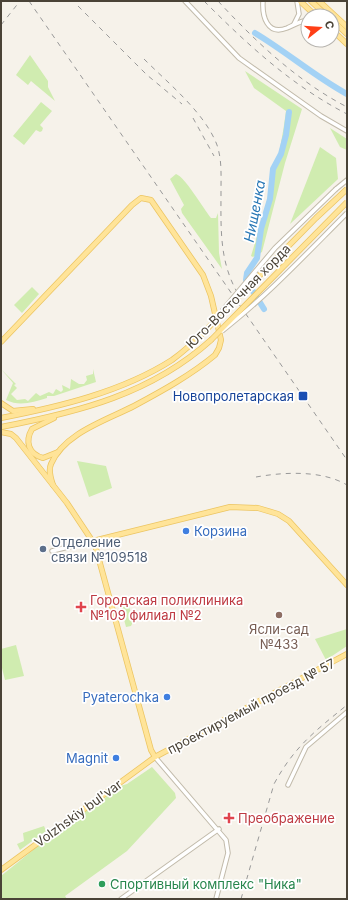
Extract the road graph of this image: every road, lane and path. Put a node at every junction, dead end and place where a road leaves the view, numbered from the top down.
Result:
1 (185, 1) edge
2 (263, 1) edge
3 (296, 1) edge
4 (300, 1) edge
5 (311, 1) edge
6 (319, 1) edge
7 (307, 8) edge
8 (318, 8) edge
9 (300, 23) edge
10 (290, 27) junction
11 (347, 27) edge
12 (347, 131) edge
13 (347, 180) edge
14 (347, 188) edge
15 (347, 202) edge
16 (347, 213) edge
17 (204, 332) junction
18 (211, 340) junction
19 (1, 342) edge
20 (1, 403) edge
21 (52, 406) junction
22 (78, 408) junction
23 (1, 418) edge
24 (1, 427) edge
25 (1, 432) edge
26 (61, 450) junction
27 (54, 485) junction
28 (93, 541) junction
29 (52, 551) dead end
30 (347, 585) edge
31 (347, 654) edge
32 (347, 712) edge
33 (155, 757) junction
34 (288, 785) dead end
35 (219, 829) junction
36 (1, 870) edge
37 (121, 899) edge
38 (216, 899) edge

1 - 12 street
2 - 10 street
3 - 10 street
4 - 7 main road
5 - 8 main road
6 - 11 main road
9 - 10 street
13 - 17 street, bridge
14 - 17 main road, Юго-Восточная хорда, bridge
15 - 18 main road, Юго-Восточная хорда, bridge
16 - 18 street, bridge
17 - 21 main road, Юго-Восточная хорда
18 - 22 main road, Юго-Восточная хорда
19 - 26 main road
20 - 21 main road
21 - 23 main road, Юго-Восточная хорда
22 - 24 main road, Юго-Восточная хорда
22 - 26 main road
25 - 27 main road
26 - 27 main road
27 - 28 main road
28 - 29 street
28 - 30 main road
28 - 33 main road
31 - 33 main road, проектируемый проезд № 57
32 - 34 street
33 - 35 street
33 - 36 main road, Volzhskiy bul'var
35 - 37 street
35 - 38 street

